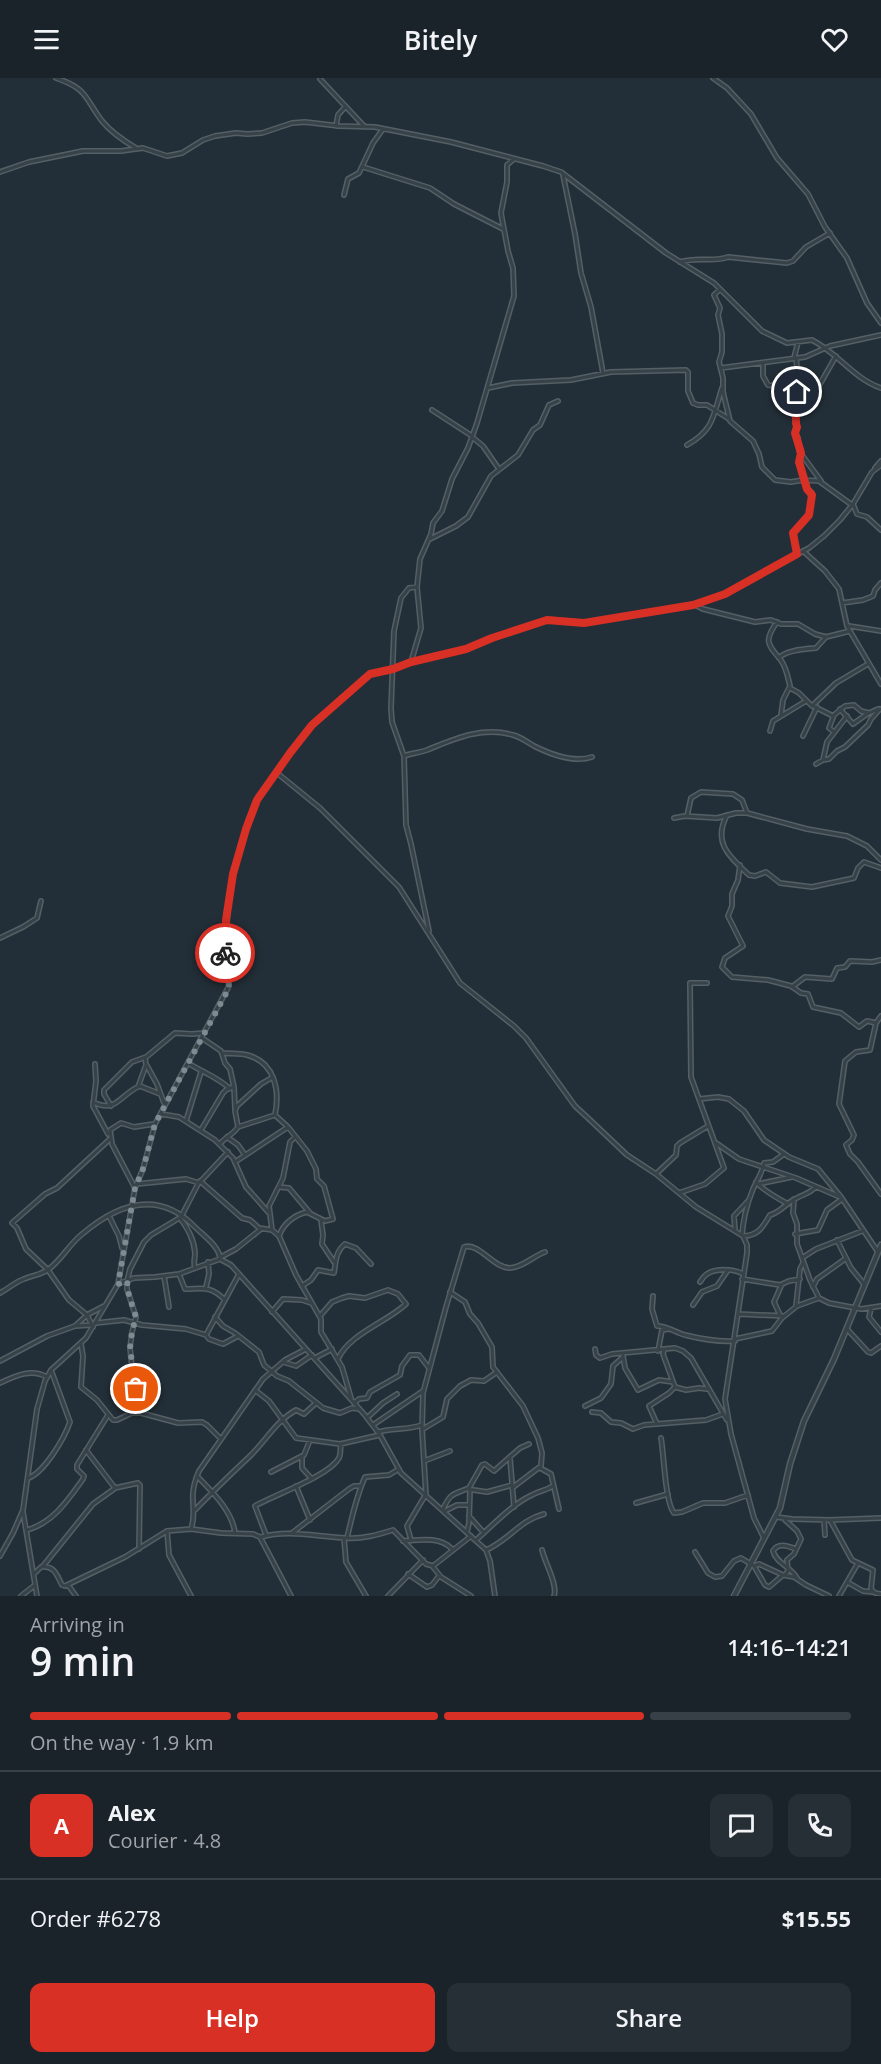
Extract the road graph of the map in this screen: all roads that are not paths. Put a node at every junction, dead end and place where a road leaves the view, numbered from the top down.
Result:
1 (56, 78) edge
2 (713, 78) edge
3 (320, 79) edge
4 (345, 107) junction
5 (336, 126) junction
6 (364, 126) junction
7 (383, 129) junction
8 (136, 148) junction
9 (514, 158) junction
10 (363, 167) junction
11 (0, 172) edge
12 (563, 174) junction
13 (344, 195) dead end
14 (503, 228) junction
15 (830, 233) junction
16 (680, 262) junction
17 (720, 289) junction
18 (881, 323) edge
19 (881, 335) edge
20 (798, 342) junction
21 (825, 348) junction
22 (836, 356) junction
23 (795, 358) junction
24 (763, 363) junction
25 (720, 369) junction
26 (603, 373) junction
27 (723, 386) junction
28 (488, 388) junction
29 (796, 388) junction
30 (881, 388) edge
31 (558, 400) dead end
32 (432, 410) dead end
33 (715, 410) junction
34 (730, 419) junction
35 (472, 437) junction
36 (687, 445) dead end
37 (801, 453) junction
38 (881, 460) edge
39 (881, 465) edge
40 (875, 469) junction
41 (499, 470) junction
42 (806, 481) junction
43 (821, 482) junction
44 (852, 505) junction
45 (881, 530) edge
46 (429, 540) junction
47 (803, 551) junction
48 (797, 554) junction
49 (881, 583) edge
50 (417, 587) junction
51 (842, 603) junction
52 (695, 605) junction
53 (777, 622) junction
54 (847, 626) junction
55 (850, 631) junction
56 (881, 631) edge
57 (826, 638) junction
58 (779, 658) junction
59 (411, 662) junction
60 (868, 664) junction
61 (393, 669) junction
62 (881, 684) edge
63 (790, 687) junction
64 (806, 701) junction
65 (812, 706) junction
66 (816, 707) junction
67 (840, 709) junction
68 (880, 709) edge
69 (869, 713) junction
70 (781, 715) junction
71 (833, 716) junction
72 (847, 716) junction
73 (770, 731) dead end
74 (834, 732) junction
75 (803, 736) dead end
76 (404, 756) junction
77 (592, 757) dead end
78 (823, 760) junction
79 (816, 764) dead end
80 (277, 773) junction
81 (747, 813) junction
82 (727, 815) junction
83 (687, 816) junction
84 (674, 818) dead end
85 (881, 860) edge
86 (740, 865) junction
87 (881, 868) edge
88 (41, 901) dead end
89 (430, 933) junction
90 (0, 938) edge
91 (881, 960) edge
92 (707, 983) dead end
93 (792, 987) junction
94 (881, 1016) edge
95 (876, 1023) junction
96 (204, 1033) junction
97 (202, 1038) junction
98 (222, 1053) junction
99 (146, 1057) junction
100 (188, 1063) junction
101 (95, 1064) dead end
102 (146, 1064) junction
103 (201, 1072) junction
104 (273, 1077) junction
105 (138, 1087) junction
106 (232, 1088) junction
107 (161, 1094) junction
108 (699, 1099) junction
109 (93, 1102) junction
110 (165, 1105) junction
111 (111, 1106) junction
112 (235, 1110) junction
113 (160, 1114) junction
114 (275, 1115) junction
115 (186, 1121) junction
116 (155, 1124) junction
117 (708, 1126) junction
118 (238, 1127) junction
119 (288, 1127) junction
120 (201, 1130) junction
121 (227, 1137) junction
122 (295, 1137) junction
123 (110, 1139) junction
124 (716, 1143) junction
125 (220, 1144) junction
126 (228, 1152) junction
127 (784, 1154) junction
128 (245, 1155) junction
129 (235, 1162) junction
130 (763, 1167) junction
131 (656, 1174) junction
132 (793, 1177) junction
133 (200, 1182) junction
134 (757, 1183) junction
135 (136, 1186) junction
136 (279, 1187) junction
137 (816, 1187) junction
138 (679, 1193) junction
139 (881, 1194) edge
140 (841, 1198) junction
141 (794, 1199) junction
142 (749, 1200) junction
143 (788, 1204) junction
144 (132, 1205) junction
145 (269, 1214) junction
146 (310, 1214) junction
147 (109, 1216) junction
148 (182, 1217) junction
149 (321, 1220) junction
150 (261, 1229) junction
151 (272, 1230) junction
152 (735, 1230) junction
153 (862, 1230) junction
154 (795, 1234) junction
155 (279, 1236) junction
156 (743, 1236) junction
157 (837, 1240) junction
158 (881, 1245) edge
159 (123, 1251) junction
160 (545, 1252) dead end
161 (878, 1252) junction
162 (220, 1258) junction
163 (802, 1258) junction
164 (845, 1259) junction
165 (208, 1262) junction
166 (803, 1263) junction
167 (335, 1264) junction
168 (370, 1264) dead end
169 (195, 1268) junction
170 (48, 1270) junction
171 (728, 1270) junction
172 (179, 1274) junction
173 (239, 1274) junction
174 (164, 1276) junction
175 (743, 1276) junction
176 (800, 1279) junction
177 (127, 1281) junction
178 (700, 1282) dead end
179 (118, 1284) junction
180 (782, 1284) junction
181 (864, 1284) junction
182 (302, 1286) junction
183 (813, 1287) junction
184 (206, 1288) junction
185 (450, 1292) junction
186 (0, 1293) edge
187 (653, 1296) dead end
188 (819, 1298) junction
189 (226, 1300) junction
190 (313, 1304) junction
191 (693, 1305) dead end
192 (106, 1306) junction
193 (796, 1306) junction
194 (881, 1306) edge
195 (170, 1307) dead end
196 (855, 1307) junction
197 (871, 1309) junction
198 (272, 1312) junction
199 (738, 1314) junction
200 (87, 1315) junction
201 (320, 1316) junction
202 (783, 1316) junction
203 (215, 1317) junction
204 (136, 1322) junction
205 (93, 1325) junction
206 (75, 1326) junction
207 (670, 1329) junction
208 (847, 1329) junction
209 (881, 1332) edge
210 (206, 1335) junction
211 (238, 1336) junction
212 (735, 1340) junction
213 (81, 1344) junction
214 (881, 1346) edge
215 (332, 1348) junction
216 (306, 1349) junction
217 (595, 1349) dead end
218 (663, 1350) junction
219 (658, 1351) junction
220 (631, 1353) junction
221 (623, 1356) junction
222 (313, 1357) junction
223 (338, 1359) junction
224 (0, 1361) edge
225 (283, 1362) junction
226 (429, 1368) junction
227 (51, 1370) junction
228 (272, 1370) junction
229 (497, 1372) junction
230 (47, 1377) junction
231 (673, 1382) junction
232 (0, 1383) edge
233 (675, 1387) junction
234 (424, 1389) junction
235 (707, 1389) junction
236 (255, 1390) junction
237 (397, 1394) dead end
238 (353, 1401) junction
239 (316, 1403) junction
240 (585, 1406) dead end
241 (359, 1409) junction
242 (592, 1412) dead end
243 (141, 1413) junction
244 (723, 1414) junction
245 (108, 1415) junction
246 (367, 1418) junction
247 (283, 1420) junction
248 (728, 1421) junction
249 (657, 1424) junction
250 (373, 1425) junction
251 (422, 1427) junction
252 (379, 1434) junction
253 (661, 1438) dead end
254 (220, 1439) junction
255 (310, 1440) junction
256 (341, 1444) junction
257 (529, 1444) dead end
258 (86, 1450) junction
259 (450, 1451) dead end
260 (302, 1457) junction
261 (510, 1458) junction
262 (424, 1461) junction
263 (539, 1467) junction
264 (399, 1469) junction
265 (271, 1472) dead end
266 (197, 1476) junction
267 (311, 1478) junction
268 (28, 1479) junction
269 (202, 1481) junction
270 (195, 1483) junction
271 (296, 1486) junction
272 (361, 1486) junction
273 (553, 1486) junction
274 (512, 1487) junction
275 (115, 1488) junction
276 (469, 1490) junction
277 (212, 1491) junction
278 (668, 1494) junction
279 (426, 1495) junction
280 (748, 1495) junction
281 (636, 1503) dead end
282 (469, 1505) junction
283 (514, 1508) junction
284 (559, 1509) dead end
285 (23, 1510) junction
286 (194, 1510) junction
287 (444, 1510) junction
288 (544, 1514) dead end
289 (469, 1516) junction
290 (776, 1517) junction
291 (881, 1518) edge
292 (784, 1519) junction
293 (310, 1520) junction
294 (825, 1520) junction
295 (830, 1520) junction
296 (191, 1529) junction
297 (27, 1530) junction
298 (167, 1531) junction
299 (467, 1532) junction
300 (292, 1533) junction
301 (484, 1533) junction
302 (235, 1534) junction
303 (266, 1535) junction
304 (825, 1535) dead end
305 (471, 1536) junction
306 (260, 1537) junction
307 (345, 1538) junction
308 (764, 1538) junction
309 (411, 1540) junction
310 (476, 1540) junction
311 (403, 1541) junction
312 (139, 1549) junction
313 (796, 1549) junction
314 (452, 1550) junction
315 (486, 1550) junction
316 (542, 1550) dead end
317 (695, 1552) dead end
318 (0, 1556) edge
319 (423, 1560) junction
320 (858, 1563) junction
321 (753, 1565) junction
322 (43, 1566) junction
323 (433, 1566) junction
324 (788, 1567) junction
325 (34, 1574) junction
326 (408, 1574) junction
327 (439, 1575) junction
328 (784, 1575) junction
329 (798, 1579) junction
330 (847, 1582) junction
331 (35, 1585) junction
332 (68, 1585) junction
333 (874, 1594) edge
334 (881, 1594) edge
335 (823, 1595) edge
336 (21, 1596) edge
337 (37, 1596) edge
338 (76, 1596) edge
339 (191, 1596) edge
340 (291, 1596) edge
341 (366, 1596) edge
342 (388, 1596) edge
343 (471, 1596) edge
344 (495, 1596) edge
345 (554, 1596) edge
346 (734, 1596) edge
347 (829, 1596) edge
348 (839, 1596) edge

1 - 8 street
2 - 15 street
3 - 4 street
4 - 5 street
4 - 6 street
5 - 6 street
5 - 8 street
6 - 7 street
7 - 9 street
7 - 10 street
8 - 11 street
9 - 12 street
9 - 14 street
10 - 13 street
10 - 14 street
12 - 16 street
12 - 26 street
14 - 28 street
15 - 16 street
15 - 18 street
16 - 17 street
17 - 20 street
17 - 25 street
19 - 21 street
20 - 21 street
20 - 23 street
21 - 22 street
21 - 23 street
22 - 29 street
22 - 30 street
23 - 24 street
23 - 29 street
24 - 25 street
24 - 29 street
25 - 27 street
26 - 28 street
26 - 33 street
27 - 33 street
27 - 34 street
28 - 35 street
29 - 37 street
31 - 41 street
32 - 35 street
33 - 34 street
33 - 36 street
34 - 42 street
35 - 41 street
35 - 46 street
37 - 42 street
37 - 43 street
38 - 40 street
39 - 40 street
40 - 44 street
41 - 46 street
42 - 43 street
42 - 48 street
43 - 44 street
44 - 45 street
44 - 47 street
46 - 50 street
47 - 48 street
47 - 51 street
48 - 52 street
49 - 51 street
50 - 59 street
50 - 61 street
51 - 54 street
52 - 53 street
52 - 59 street
53 - 57 street
53 - 58 street
54 - 55 street
54 - 56 street
55 - 57 street
55 - 60 street
57 - 58 street
58 - 63 street
59 - 61 street
60 - 62 street
60 - 65 street
61 - 76 street
61 - 80 street
63 - 64 street
63 - 70 street
64 - 65 street
64 - 70 street
65 - 66 street
66 - 71 street
66 - 75 street
67 - 69 street
67 - 71 street
67 - 72 street
68 - 69 street
68 - 78 street
69 - 72 street
70 - 73 street
71 - 74 street
72 - 74 street
74 - 78 street
76 - 77 street
76 - 89 street
78 - 79 street
80 - 89 street
80 - 96 street
81 - 82 street
81 - 83 street
81 - 85 street
82 - 83 street
82 - 86 street
83 - 84 street
86 - 87 street
86 - 93 street
88 - 90 street
89 - 131 street
91 - 93 street
92 - 108 street
93 - 95 street
94 - 95 street
95 - 139 street
96 - 97 street
96 - 99 street
97 - 98 street
97 - 100 street
98 - 104 street
98 - 106 street
99 - 102 street
99 - 111 street
100 - 103 street
100 - 110 street
101 - 109 street
102 - 105 street
102 - 107 street
103 - 106 street
103 - 115 street
104 - 112 street
104 - 114 street
105 - 107 street
105 - 111 street
106 - 112 street
106 - 120 street
107 - 110 street
108 - 117 street
108 - 127 street
109 - 111 street
109 - 123 street
110 - 113 street
112 - 118 street
113 - 115 street
113 - 116 street
114 - 118 street
114 - 119 street
115 - 120 street
116 - 123 street
116 - 135 street
117 - 124 street
117 - 131 street
118 - 121 street
119 - 122 street
119 - 128 street
120 - 125 street
121 - 125 street
121 - 128 street
122 - 136 street
122 - 149 street
123 - 135 street
123 - 170 street
124 - 130 street
124 - 138 street
125 - 126 street
126 - 129 street
126 - 133 street
127 - 130 street
127 - 140 street
128 - 129 street
129 - 145 street
130 - 132 street
130 - 134 street
131 - 138 street
132 - 134 street
132 - 137 street
133 - 135 street
133 - 148 street
133 - 150 street
134 - 142 street
134 - 143 street
135 - 144 street
136 - 145 street
136 - 146 street
137 - 140 street
137 - 141 street
138 - 152 street
140 - 153 street
140 - 154 street
141 - 143 street
141 - 154 street
142 - 152 street
142 - 156 street
143 - 156 street
144 - 147 street
144 - 148 street
144 - 159 street
145 - 151 street
146 - 149 street
146 - 155 street
147 - 159 street
147 - 170 street
148 - 162 street
148 - 169 street
148 - 177 street
149 - 167 street
150 - 151 street
150 - 162 street
151 - 155 street
152 - 156 street
153 - 157 street
153 - 161 street
154 - 163 street
155 - 182 street
156 - 175 street
157 - 163 street
157 - 164 street
158 - 161 street
159 - 179 street
160 - 185 street
161 - 181 street
162 - 165 street
162 - 173 street
163 - 166 street
164 - 181 street
164 - 183 street
165 - 169 street
165 - 184 street
166 - 176 street
166 - 183 street
167 - 168 street
167 - 182 street
169 - 172 street
170 - 186 street
170 - 200 street
171 - 175 street
171 - 178 street
171 - 191 street
172 - 174 street
172 - 184 street
173 - 189 street
173 - 198 street
174 - 177 street
174 - 195 street
175 - 180 street
175 - 199 street
176 - 180 street
176 - 193 street
177 - 179 street
177 - 204 street
179 - 192 street
180 - 202 street
181 - 196 street
182 - 190 street
183 - 188 street
184 - 189 street
185 - 226 street
185 - 229 street
187 - 207 street
188 - 193 street
188 - 196 street
189 - 203 street
190 - 198 street
190 - 201 street
192 - 200 street
192 - 205 street
193 - 202 street
194 - 197 street
196 - 197 street
196 - 208 street
197 - 209 street
198 - 216 street
199 - 202 street
199 - 212 street
200 - 205 street
200 - 206 street
201 - 215 street
201 - 223 street
202 - 212 street
203 - 210 street
203 - 211 street
204 - 205 street
204 - 210 street
204 - 243 street
205 - 206 street
205 - 213 street
206 - 224 street
207 - 212 street
207 - 219 street
208 - 214 street
208 - 290 street
210 - 211 street
211 - 228 street
212 - 248 street
213 - 227 street
213 - 245 street
215 - 222 street
215 - 223 street
216 - 222 street
216 - 225 street
217 - 220 street
218 - 219 street
218 - 231 street
218 - 235 street
219 - 220 street
220 - 221 street
221 - 231 street
221 - 240 street
222 - 225 street
222 - 238 street
223 - 238 street
225 - 228 street
226 - 234 street
226 - 238 street
227 - 230 street
227 - 268 street
228 - 236 street
228 - 239 street
229 - 251 street
229 - 263 street
230 - 232 street
230 - 268 street
231 - 233 street
233 - 235 street
233 - 249 street
234 - 250 street
234 - 251 street
235 - 244 street
236 - 247 street
236 - 254 street
237 - 246 street
238 - 241 street
239 - 241 street
239 - 247 street
241 - 246 street
242 - 249 street
243 - 245 street
243 - 254 street
244 - 248 street
244 - 249 street
245 - 258 street
246 - 250 street
247 - 255 street
247 - 277 street
248 - 280 street
250 - 252 street
251 - 252 street
251 - 262 street
252 - 256 street
252 - 264 street
253 - 278 street
254 - 266 street
255 - 256 street
255 - 260 street
256 - 267 street
257 - 261 street
258 - 275 street
258 - 297 street
259 - 262 street
260 - 265 street
260 - 267 street
261 - 274 street
261 - 276 street
262 - 279 street
263 - 273 street
263 - 274 street
264 - 272 street
264 - 279 street
266 - 269 street
266 - 270 street
267 - 271 street
268 - 285 street
269 - 270 street
269 - 277 street
270 - 286 street
271 - 293 street
271 - 303 street
272 - 293 street
272 - 307 street
273 - 283 street
273 - 284 street
274 - 276 street
274 - 283 street
275 - 312 street
275 - 322 street
276 - 282 street
276 - 287 street
277 - 286 street
277 - 302 street
278 - 280 street
278 - 281 street
279 - 287 street
279 - 309 street
280 - 308 street
282 - 287 street
282 - 289 street
283 - 301 street
285 - 297 street
285 - 318 street
286 - 296 street
287 - 299 street
288 - 315 street
289 - 299 street
289 - 301 street
290 - 292 street
290 - 308 street
291 - 295 street
292 - 294 street
292 - 313 street
293 - 300 street
294 - 295 street
294 - 304 street
295 - 320 street
296 - 298 street
296 - 302 street
297 - 325 street
298 - 312 street
298 - 339 street
299 - 305 street
300 - 303 street
300 - 307 street
301 - 310 street
302 - 306 street
303 - 306 street
305 - 310 street
305 - 314 street
306 - 340 street
307 - 311 street
307 - 341 street
308 - 321 street
309 - 311 street
309 - 314 street
310 - 315 street
311 - 319 street
312 - 332 street
313 - 324 street
313 - 324 street
314 - 323 street
315 - 344 street
316 - 345 street
317 - 321 street
319 - 323 street
319 - 326 street
320 - 330 street
320 - 333 street
321 - 328 street
321 - 328 street
321 - 346 street
322 - 325 street
322 - 332 street
323 - 327 street
324 - 328 street
324 - 329 street
325 - 331 street
326 - 327 street
326 - 342 street
327 - 343 street
328 - 329 street
329 - 335 street
330 - 333 street
330 - 348 street
331 - 336 street
331 - 337 street
332 - 338 street
333 - 334 street
335 - 347 street

